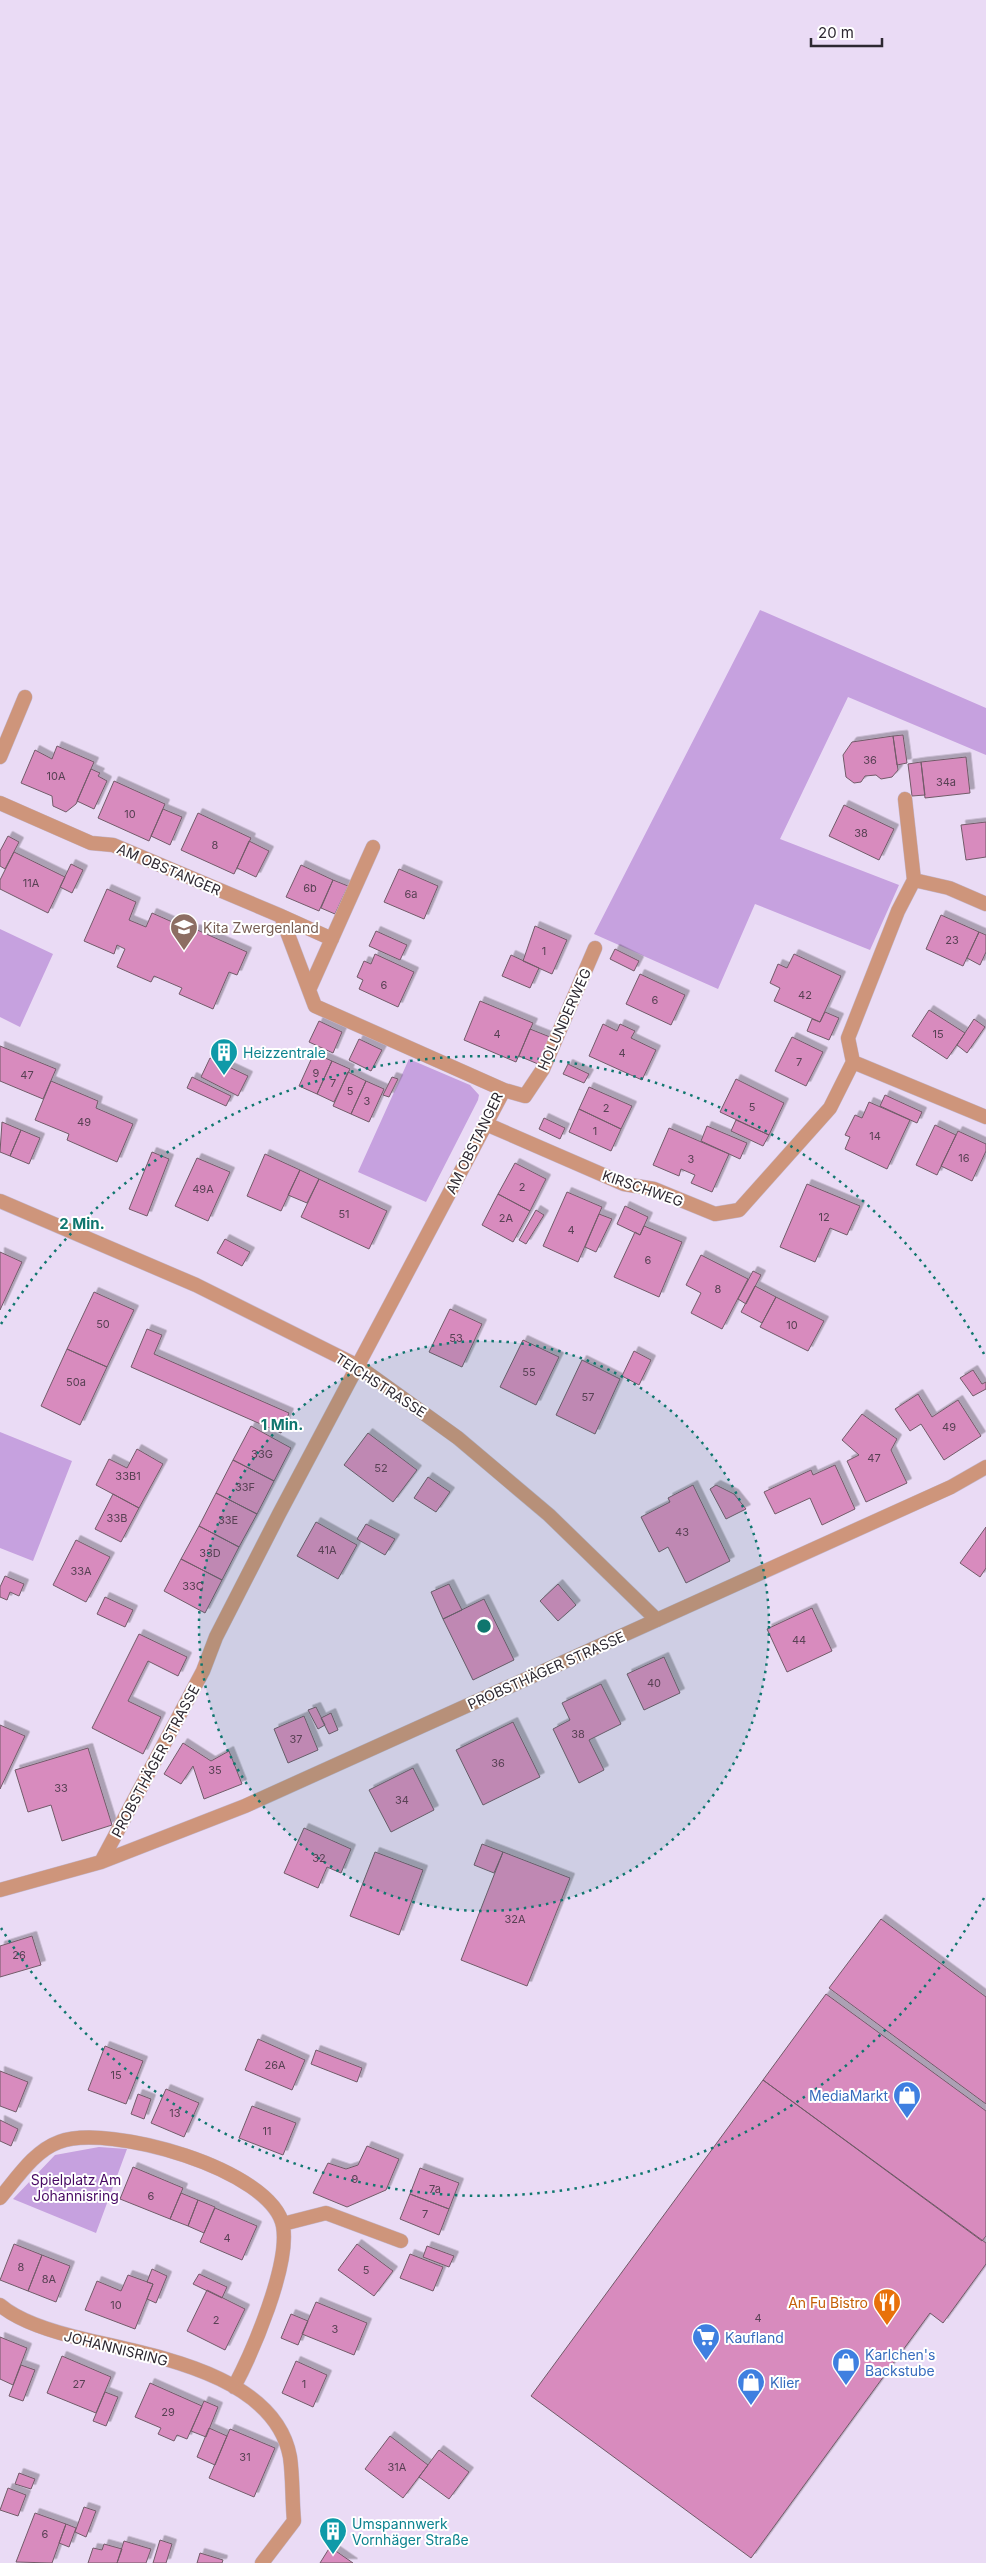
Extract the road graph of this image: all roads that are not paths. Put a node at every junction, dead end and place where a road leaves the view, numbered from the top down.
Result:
1 (25, 697) dead end
2 (0, 757) edge
3 (905, 799) dead end
4 (0, 803) edge
5 (373, 847) dead end
6 (914, 880) junction
7 (986, 904) edge
8 (281, 916) junction
9 (332, 939) junction
10 (595, 948) dead end
11 (309, 990) junction
12 (853, 1062) junction
13 (504, 1090) junction
14 (986, 1117) edge
15 (486, 1124) junction
16 (0, 1201) edge
17 (358, 1366) junction
18 (986, 1467) edge
19 (657, 1620) junction
20 (101, 1862) junction
21 (0, 1890) edge
22 (0, 2198) edge
23 (282, 2224) junction
24 (401, 2241) dead end
25 (0, 2305) edge
26 (234, 2387) junction
27 (262, 2563) edge

1 - 2 street
3 - 6 street
4 - 8 street, AM OBSTANGER
5 - 9 street
6 - 7 street
6 - 12 street
8 - 9 street, AM OBSTANGER
8 - 11 street, AM OBSTANGER
9 - 11 street
10 - 13 street, HOLUNDERWEG
11 - 13 street, AM OBSTANGER
12 - 14 street
12 - 15 street, KIRSCHWEG
13 - 15 street, AM OBSTANGER
15 - 17 street, AM OBSTANGER
16 - 17 street, TEICHSTRASSE
17 - 19 street, TEICHSTRASSE
17 - 20 street, PROBSTHÄGER STRASSE
18 - 19 street, PROBSTHÄGER STRASSE
19 - 20 street, PROBSTHÄGER STRASSE
20 - 21 street, PROBSTHÄGER STRASSE
22 - 23 street
23 - 24 street
23 - 26 street
25 - 26 street, JOHANNISRING
26 - 27 street, JOHANNISRING

